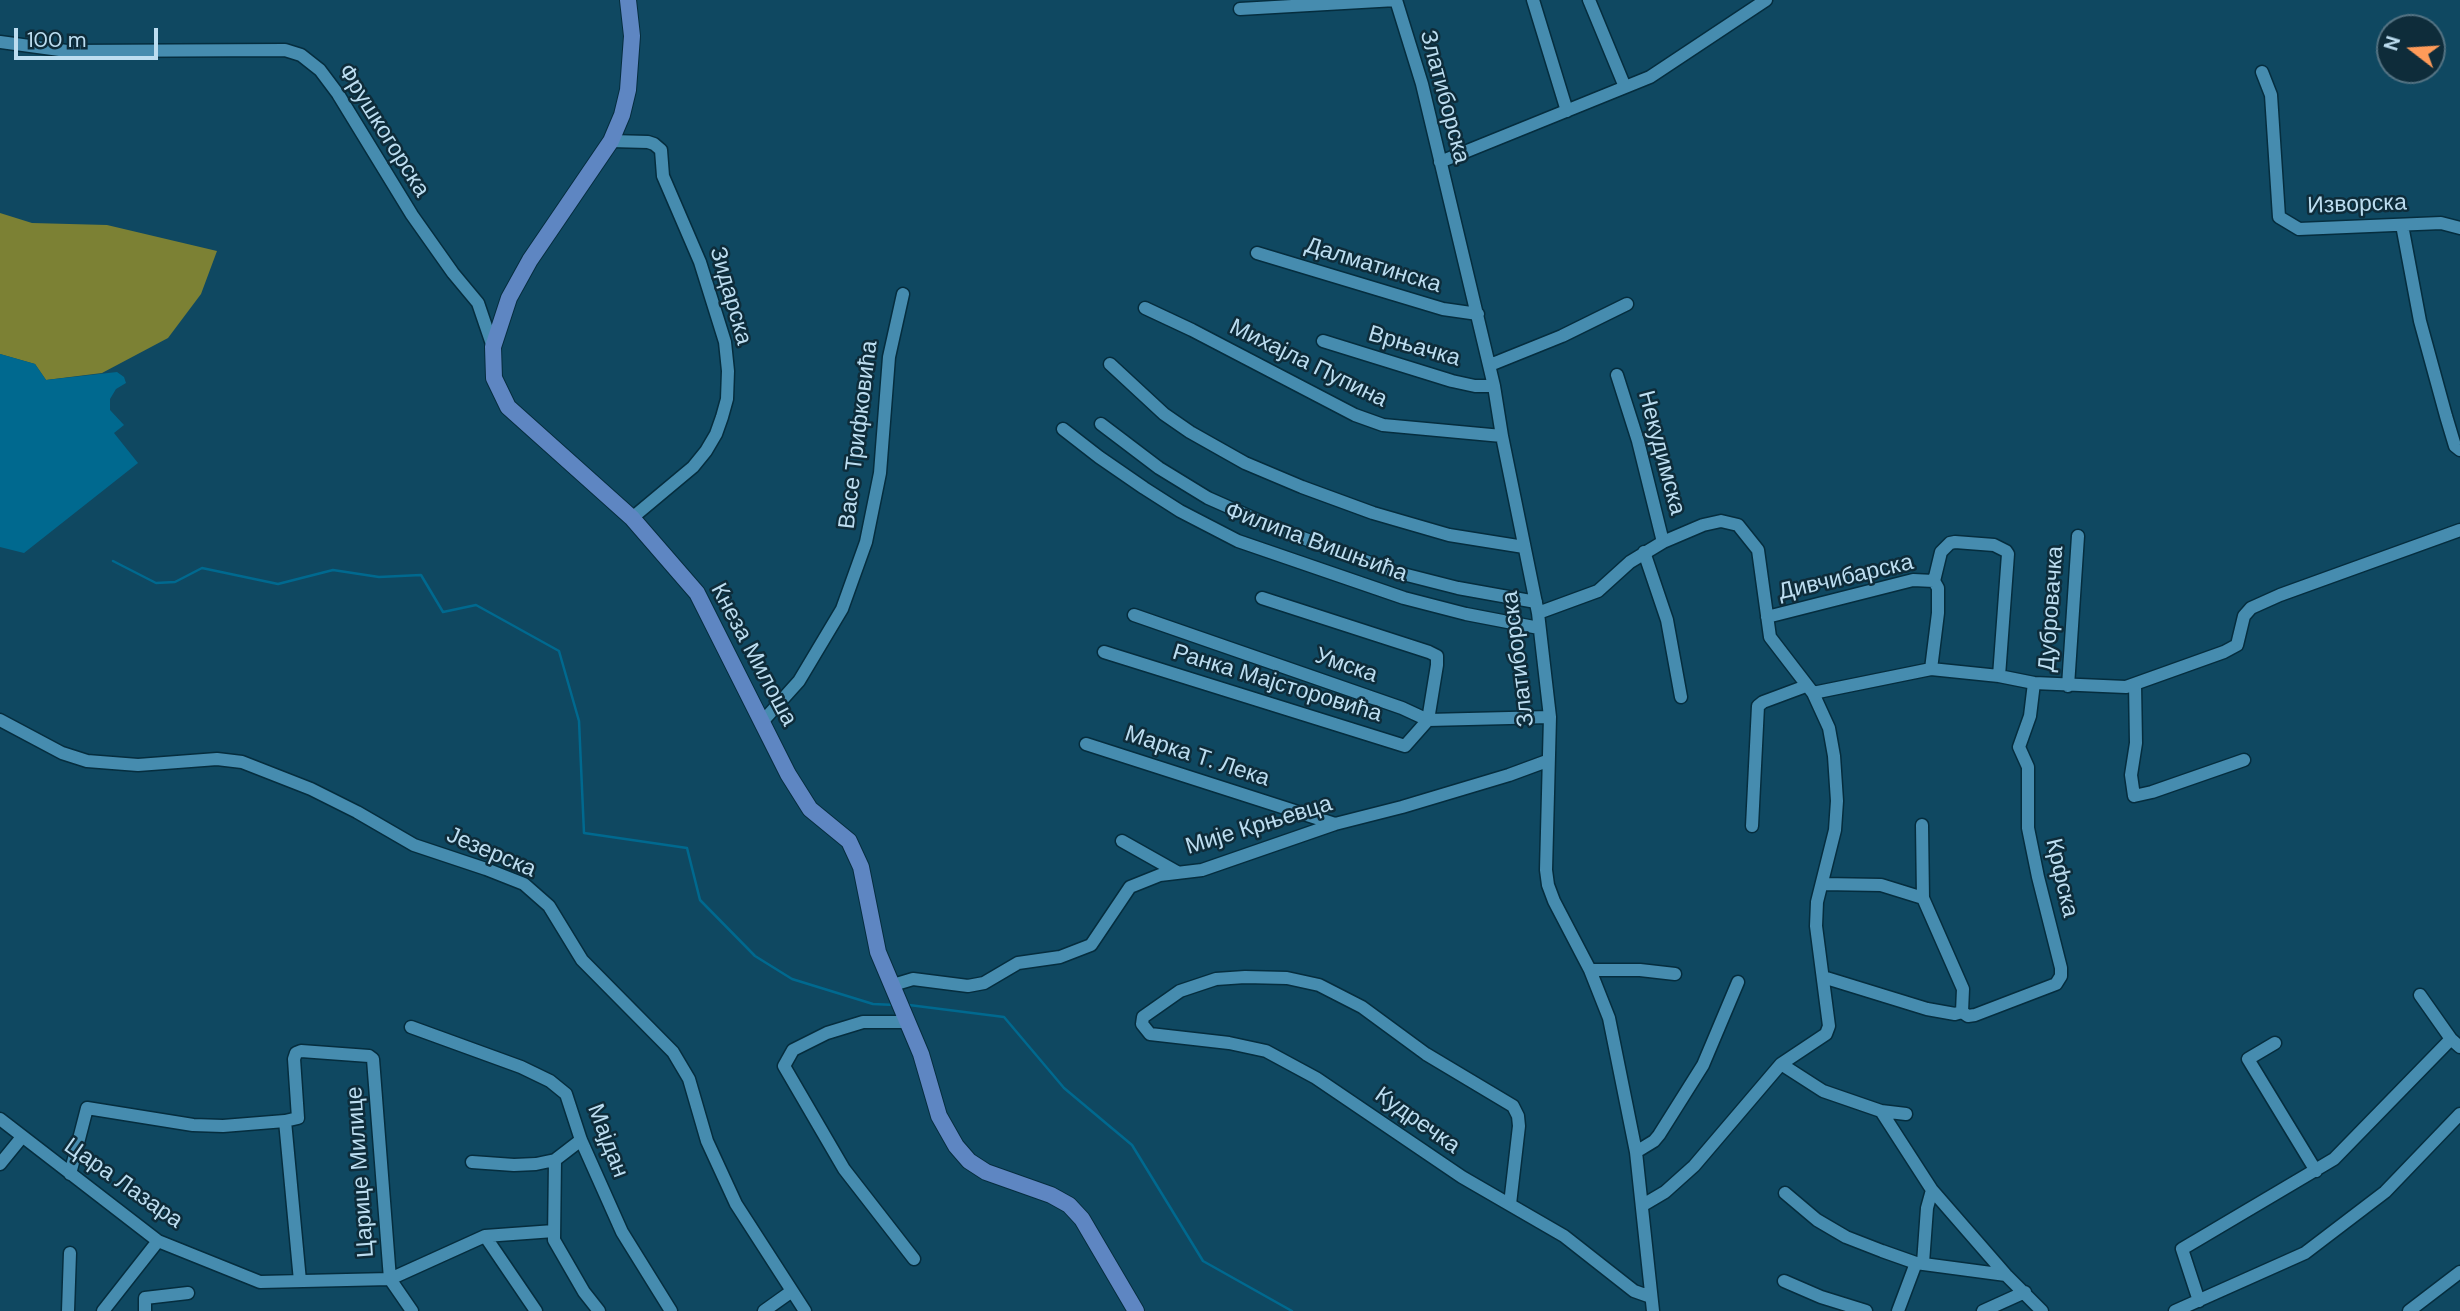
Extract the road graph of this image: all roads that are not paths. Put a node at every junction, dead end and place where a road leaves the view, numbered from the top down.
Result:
1 (628, 0) edge
2 (1396, 0) edge
3 (1533, 0) edge
4 (1589, 0) edge
5 (1766, 0) edge
6 (1240, 9) dead end
7 (0, 42) edge
8 (2262, 72) dead end
9 (1625, 88) junction
10 (1567, 111) junction
11 (611, 141) junction
12 (1440, 162) junction
13 (2402, 225) junction
14 (2460, 228) edge
15 (1257, 253) dead end
16 (903, 294) dead end
17 (1627, 304) dead end
18 (1146, 308) dead end
19 (1478, 314) junction
20 (1323, 341) dead end
21 (493, 347) junction
22 (1110, 365) dead end
23 (1490, 365) junction
24 (1617, 375) dead end
25 (1494, 386) junction
26 (1101, 424) dead end
27 (1063, 429) dead end
28 (1502, 436) junction
29 (2460, 450) edge
30 (632, 518) junction
31 (2460, 530) edge
32 (2078, 536) dead end
33 (1663, 542) junction
34 (1524, 547) junction
35 (1644, 552) junction
36 (1934, 581) junction
37 (1262, 598) dead end
38 (1537, 607) junction
39 (1133, 615) dead end
40 (1767, 618) junction
41 (1539, 628) junction
42 (1104, 652) dead end
43 (1931, 669) junction
44 (1999, 676) junction
45 (2034, 683) junction
46 (2135, 684) junction
47 (2068, 686) junction
48 (1810, 689) junction
49 (1681, 698) dead end
50 (1550, 717) junction
51 (0, 720) edge
52 (1428, 720) junction
53 (763, 721) junction
54 (1086, 744) dead end
55 (2244, 760) dead end
56 (1547, 761) junction
57 (1335, 824) junction
58 (1922, 825) dead end
59 (1752, 826) dead end
60 (1122, 841) dead end
61 (1177, 872) junction
62 (1823, 884) junction
63 (1923, 898) junction
64 (1590, 970) junction
65 (1675, 974) dead end
66 (1822, 977) junction
67 (1738, 982) dead end
68 (2420, 995) dead end
69 (901, 1004) junction
70 (1962, 1012) junction
71 (412, 1028) dead end
72 (2275, 1043) dead end
73 (2455, 1043) edge
74 (1781, 1064) junction
75 (1881, 1111) junction
76 (1906, 1114) dead end
77 (2460, 1114) edge
78 (0, 1119) edge
79 (285, 1121) junction
80 (22, 1137) junction
81 (581, 1140) junction
82 (1636, 1152) junction
83 (555, 1160) junction
84 (472, 1162) dead end
85 (0, 1164) edge
86 (2316, 1171) junction
87 (70, 1174) junction
88 (1932, 1190) junction
89 (1785, 1194) dead end
90 (1510, 1204) junction
91 (1643, 1205) junction
92 (554, 1231) junction
93 (485, 1236) junction
94 (158, 1241) junction
95 (70, 1253) dead end
96 (914, 1259) dead end
97 (1919, 1263) junction
98 (2460, 1272) edge
99 (2006, 1275) junction
100 (390, 1279) junction
101 (300, 1281) junction
102 (1784, 1281) dead end
103 (792, 1291) junction
104 (2025, 1292) junction
105 (188, 1293) dead end
106 (1651, 1297) junction
107 (2199, 1301) junction
108 (68, 1311) edge
109 (103, 1311) edge
110 (145, 1311) edge
111 (412, 1311) edge
112 (536, 1311) edge
113 (599, 1311) edge
114 (671, 1311) edge
115 (764, 1311) edge
116 (805, 1311) edge
117 (1136, 1311) edge
118 (1653, 1311) edge
119 (1867, 1311) edge
120 (1898, 1311) edge
121 (1983, 1311) edge
122 (2042, 1311) edge
123 (2175, 1311) edge
124 (2409, 1311) edge

1 - 11 street, Кнеза Милоша
2 - 6 street
2 - 12 street, Златиборска
3 - 10 street
4 - 9 street
5 - 9 street
7 - 21 street, Фрушкогорска
8 - 13 street, Изворска
9 - 10 street
10 - 12 street
11 - 21 street, Кнеза Милоша
11 - 30 street, Зидарска
12 - 19 street, Златиборска
13 - 14 street, Изворска
13 - 29 street
15 - 19 street, Далматинска
16 - 53 street, Васе Трифковића
17 - 23 street
18 - 28 street, Михајла Пупина
19 - 23 street, Златиборска
20 - 25 street, Врњачка
21 - 30 street, Кнеза Милоша
22 - 34 street
23 - 25 street, Златиборска
24 - 33 street, Некудимска
25 - 28 street, Златиборска
26 - 38 street
27 - 41 street, Филипа Вишњића
28 - 34 street, Златиборска
30 - 53 street, Кнеза Милоша
31 - 46 street
32 - 47 street, Дубровачка
33 - 35 street
33 - 40 street
34 - 38 street, Златиборска
35 - 38 street
35 - 49 street
36 - 40 street, Дивчибарска
36 - 43 street
36 - 44 street
37 - 52 street
38 - 41 street, Златиборска
39 - 52 street, Умска
40 - 48 street
41 - 50 street, Златиборска
42 - 52 street, Ранка Мајсторовића
43 - 44 street
43 - 48 street
44 - 45 street
45 - 47 street
45 - 70 street, Крфска
46 - 47 street
46 - 55 street
48 - 59 street
48 - 62 street
50 - 52 street, Умска
50 - 56 street, Златиборска
51 - 103 street, Језерска
53 - 69 street, Кнеза Милоша
54 - 57 street, Марка Т. Лека
56 - 57 street, Мије Крњевца
56 - 64 street, Златиборска
57 - 61 street, Мије Крњевца
58 - 63 street
60 - 61 street
61 - 69 street, Мије Крњевца
62 - 63 street
62 - 66 street
63 - 70 street
64 - 65 street
64 - 82 street, Златиборска
66 - 70 street
66 - 74 street
67 - 82 street
68 - 73 street
69 - 96 street, Мије Крњевца
69 - 117 street, Кнеза Милоша
71 - 81 street, Мајдан
72 - 86 street
73 - 86 street
74 - 75 street
74 - 91 street
75 - 76 street
75 - 88 street
77 - 107 street
78 - 80 street, Цара Лазара
79 - 87 street
79 - 100 street, Царице Милице
79 - 101 street
80 - 85 street
80 - 87 street, Цара Лазара
81 - 83 street
81 - 114 street, Мајдан
82 - 91 street, Златиборска
83 - 84 street
83 - 92 street
86 - 107 street
87 - 94 street, Цара Лазара
88 - 97 street
88 - 99 street
89 - 97 street
90 - 90 street, Кудречка
90 - 106 street, Кудречка
91 - 106 street, Златиборска
92 - 93 street, Цара Лазара
92 - 113 street
93 - 100 street, Цара Лазара
93 - 112 street
94 - 101 street, Цара Лазара
94 - 109 street
95 - 108 street
97 - 99 street
97 - 120 street
98 - 124 street
99 - 104 street
100 - 101 street, Цара Лазара
100 - 111 street, Царице Милице
102 - 119 street
103 - 115 street
103 - 116 street, Језерска
104 - 121 street
104 - 122 street
105 - 110 street
106 - 118 street, Златиборска
107 - 123 street

